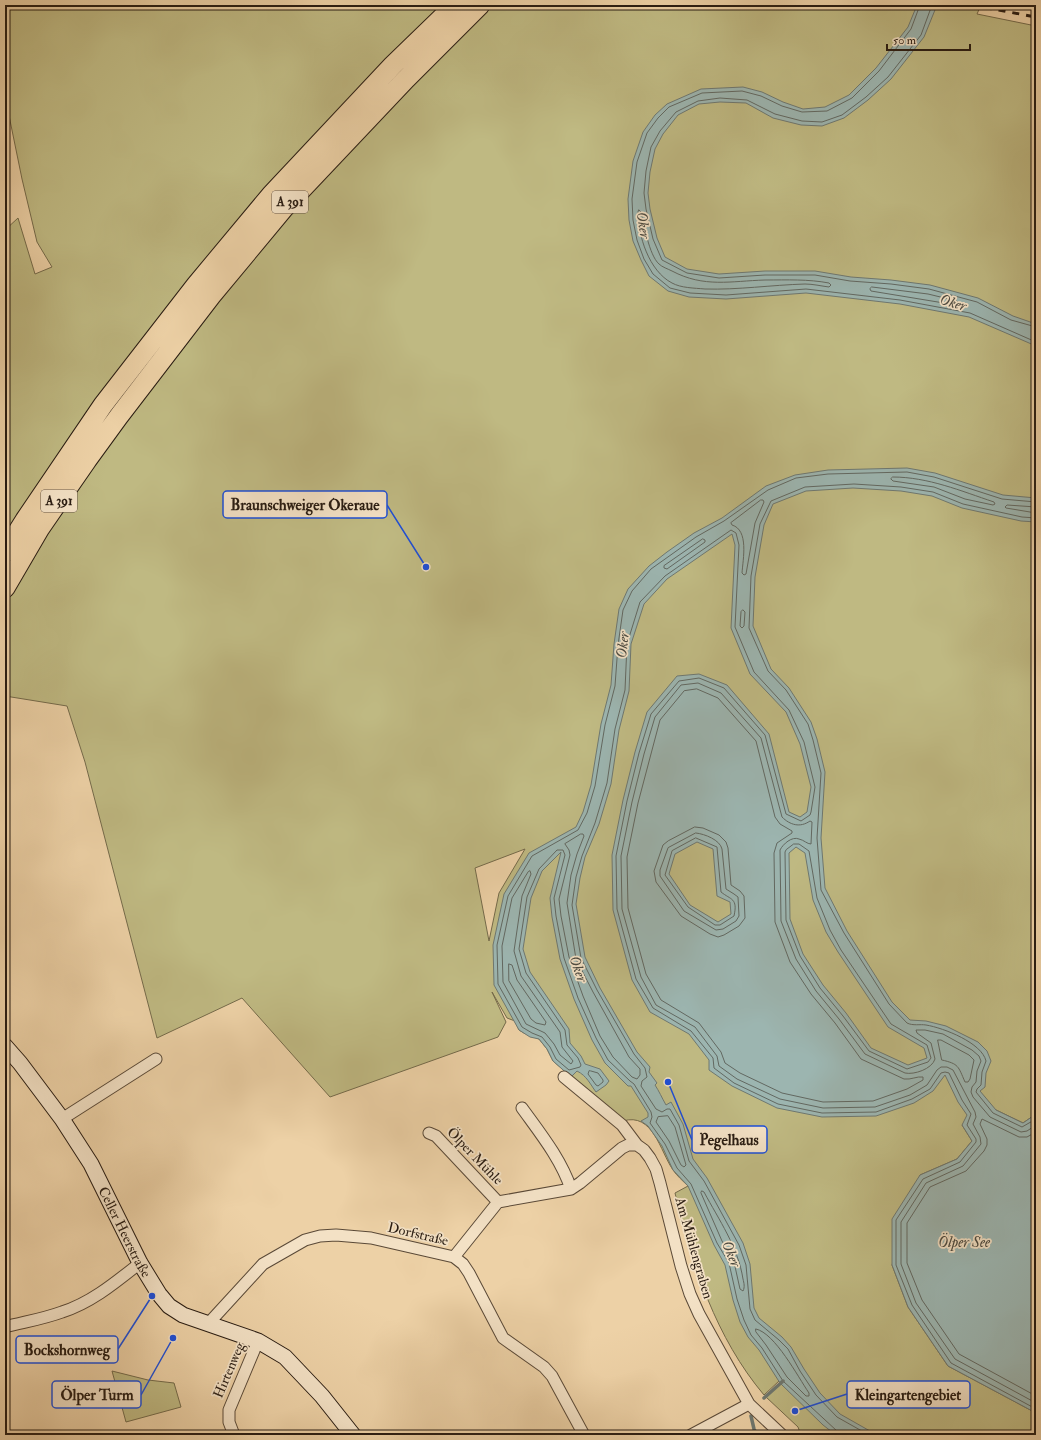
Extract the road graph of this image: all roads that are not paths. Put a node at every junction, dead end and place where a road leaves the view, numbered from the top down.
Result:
1 (455, 5) edge
2 (480, 5) edge
3 (5, 552) edge
4 (5, 588) edge
5 (5, 1046) edge
6 (156, 1059) dead end
7 (564, 1077) dead end
8 (522, 1108) dead end
9 (62, 1119) junction
10 (429, 1133) dead end
11 (637, 1145) junction
12 (571, 1189) junction
13 (498, 1202) junction
14 (454, 1257) junction
15 (140, 1263) junction
16 (208, 1324) junction
17 (5, 1327) edge
18 (258, 1341) junction
19 (749, 1404) junction
20 (234, 1435) edge
21 (353, 1435) edge
22 (584, 1435) edge
23 (691, 1435) edge
24 (782, 1435) edge

1 - 3 highway, A 391
2 - 4 highway, A 391
5 - 9 main road, Celler Heerstraße
6 - 9 street
7 - 11 street, Am Mühlengraben
8 - 12 street
9 - 15 main road, Celler Heerstraße
10 - 13 street, Ölper Mühle
11 - 12 street
11 - 19 street, Am Mühlengraben
12 - 13 street
13 - 14 street
14 - 16 street, Dorfstraße
14 - 22 street, Dorfstraße
15 - 16 main road, Celler Heerstraße
15 - 17 street
16 - 18 main road, Celler Heerstraße
18 - 20 street, Hirtenweg
18 - 21 main road, Celler Heerstraße
19 - 23 street
19 - 24 street, Am Mühlengraben

